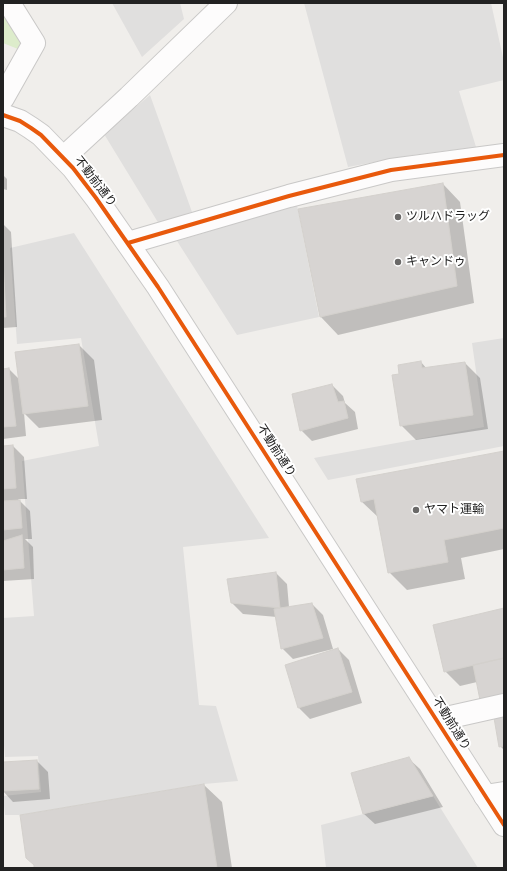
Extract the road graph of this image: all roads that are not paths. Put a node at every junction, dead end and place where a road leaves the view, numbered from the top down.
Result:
1 (8, 3) edge
2 (226, 3) edge
3 (3, 98) edge
4 (3, 115) edge
5 (504, 155) edge
6 (64, 157) junction
7 (128, 243) junction
8 (504, 705) edge
9 (437, 720) junction
10 (495, 794) edge
11 (504, 825) edge

1 - 3 street
2 - 6 street
4 - 6 street, 不動前通り
5 - 7 street
6 - 7 street, 不動前通り
7 - 9 street, 不動前通り
8 - 9 street
9 - 10 street, 不動前通り
10 - 11 street, 不動前通り

